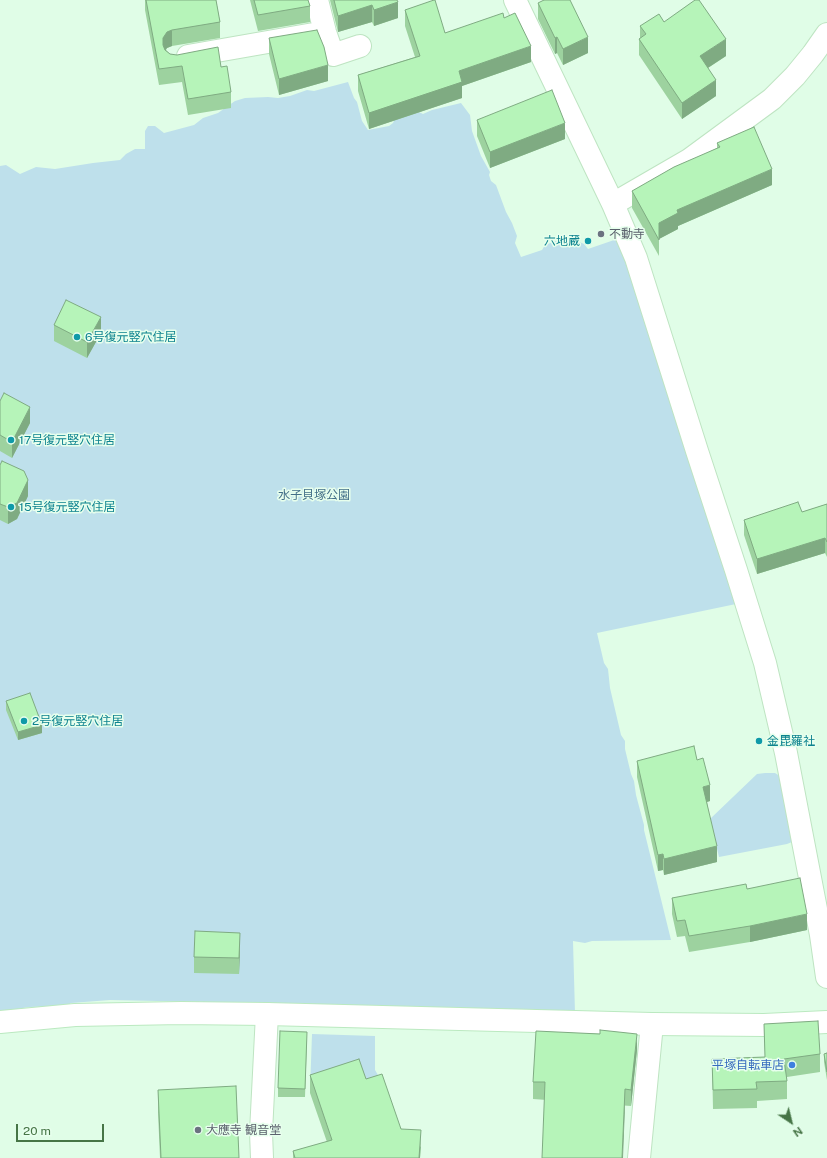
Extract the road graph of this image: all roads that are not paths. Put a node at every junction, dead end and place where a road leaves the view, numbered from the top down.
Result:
1 (317, 0) edge
2 (515, 0) edge
3 (325, 32) junction
4 (827, 34) edge
5 (360, 46) dead end
6 (174, 58) edge
7 (613, 204) junction
8 (827, 977) edge
9 (267, 1014) junction
10 (0, 1022) edge
11 (827, 1022) edge
12 (652, 1024) junction
13 (262, 1158) edge
14 (639, 1158) edge

1 - 3 street
2 - 7 street
3 - 5 street
3 - 6 street
4 - 7 street
7 - 8 street
9 - 10 street
9 - 12 street
9 - 13 street
11 - 12 street
12 - 14 street

